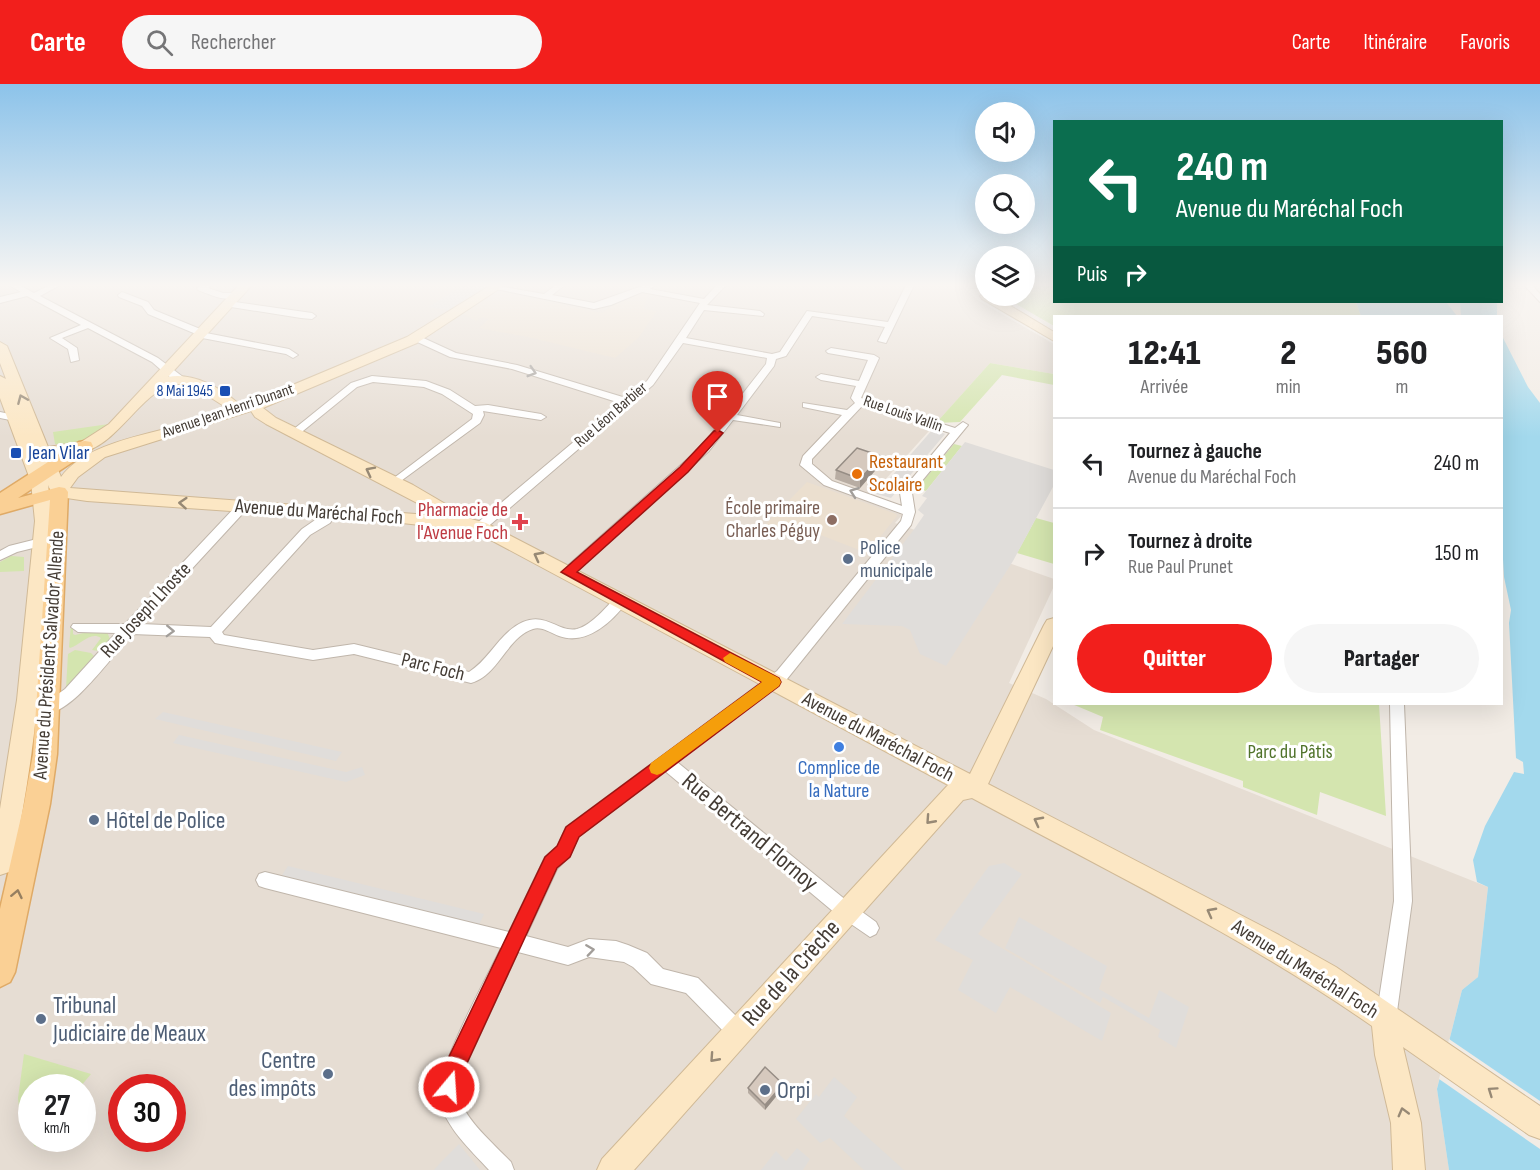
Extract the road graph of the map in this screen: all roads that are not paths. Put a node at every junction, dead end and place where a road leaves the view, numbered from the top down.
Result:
1 (61, 336) edge
2 (111, 336) edge
3 (199, 336) edge
4 (209, 336) edge
5 (420, 336) edge
6 (684, 336) edge
7 (795, 336) edge
8 (886, 336) edge
9 (416, 338) junction
10 (681, 340) junction
11 (883, 341) dead end
12 (0, 346) edge
13 (831, 351) dead end
14 (293, 356) dead end
15 (772, 357) junction
16 (74, 360) dead end
17 (171, 364) junction
18 (821, 377) dead end
19 (0, 380) edge
20 (182, 380) junction
21 (862, 384) junction
22 (198, 386) junction
23 (147, 391) junction
24 (3, 400) edge
25 (628, 402) junction
26 (861, 402) junction
27 (807, 405) dead end
28 (255, 406) junction
29 (236, 409) junction
30 (475, 409) junction
31 (850, 414) junction
32 (7, 417) edge
33 (541, 417) dead end
34 (731, 417) junction
35 (776, 425) dead end
36 (112, 430) junction
37 (294, 433) junction
38 (137, 442) junction
39 (85, 446) junction
40 (44, 452) junction
41 (49, 483) junction
42 (394, 483) junction
43 (0, 501) edge
44 (242, 507) junction
45 (0, 508) edge
46 (909, 512) junction
47 (331, 513) junction
48 (473, 525) junction
49 (50, 540) junction
50 (0, 556) edge
51 (568, 572) junction
52 (621, 600) junction
53 (78, 627) dead end
54 (1053, 627) edge
55 (125, 629) junction
56 (214, 632) junction
57 (774, 682) junction
58 (43, 696) junction
59 (1397, 705) edge
60 (665, 762) junction
61 (975, 788) junction
62 (26, 804) junction
63 (0, 834) edge
64 (0, 864) edge
65 (264, 880) dead end
66 (861, 921) junction
67 (513, 944) junction
68 (0, 972) edge
69 (1386, 1019) junction
70 (737, 1031) junction
71 (1540, 1124) edge
72 (503, 1170) edge
73 (613, 1170) edge
74 (1409, 1170) edge

1 - 16 street
2 - 17 street
3 - 17 street
4 - 14 street
5 - 9 street, Avenue Jean Henri Dunant
6 - 10 street, Rue Léon Barbier
7 - 15 street
8 - 11 street
9 -> 25 street
9 - 28 street, Avenue Jean Henri Dunant
10 - 15 street
10 - 25 street, Rue Léon Barbier
40 -> 12 street
13 - 21 street, Rue Louis Vallin
15 - 34 street
17 - 20 street
17 - 22 street
17 - 23 street
18 - 21 street
19 - 24 street
20 - 22 street
20 - 23 street
21 - 26 street, Rue Louis Vallin
22 - 29 street
23 - 36 street
24 - 32 street
25 - 48 street, Rue Léon Barbier
26 - 31 street
26 - 46 street, Rue Louis Vallin
27 - 31 street
28 - 29 street, Avenue Jean Henri Dunant
28 - 37 street
29 - 38 street, Avenue Jean Henri Dunant
30 - 33 street
30 - 37 street
30 - 42 street
46 -> 31 street
32 - 41 street
34 - 35 street
34 - 51 street
36 - 38 street
36 - 39 street
36 - 41 street
42 -> 37 street
38 - 41 street, Avenue Jean Henri Dunant
39 - 40 street
39 - 41 main road
40 - 41 street
41 - 43 main road
44 -> 41 street, Avenue du Maréchal Foch
41 - 45 main road, Avenue du Maréchal Foch
41 - 49 main road
42 - 48 street
44 - 47 street, Avenue du Maréchal Foch
44 - 55 street, Rue Joseph Lhoste
46 - 57 street
47 - 48 street, Avenue du Maréchal Foch
47 - 56 street
51 -> 48 street, Avenue du Maréchal Foch
49 - 50 street
49 - 58 main road
51 - 52 street, Avenue du Maréchal Foch
52 - 56 street, Parc Foch
52 - 57 street, Avenue du Maréchal Foch
53 - 55 street
54 - 61 street
55 -> 56 street
55 - 58 street, Rue Joseph Lhoste
57 - 60 street
57 - 61 street, Avenue du Maréchal Foch
58 - 62 street, Avenue du Président Salvador Allende
58 - 62 main road, Avenue du Président Salvador Allende
59 - 69 street
60 - 66 street, Rue Bertrand Flornoy
60 - 67 street
61 -> 66 street, Rue de la Crèche
69 -> 61 street, Avenue du Maréchal Foch
62 - 63 street
62 - 64 street, Avenue du Président Salvador Allende
68 -> 62 main road, Avenue du Président Salvador Allende
65 - 67 street
66 - 70 street, Rue de la Crèche
67 -> 70 street
67 - 72 street
71 -> 69 street, Avenue du Maréchal Foch
74 -> 69 street
70 -> 73 street, Rue de la Crèche

